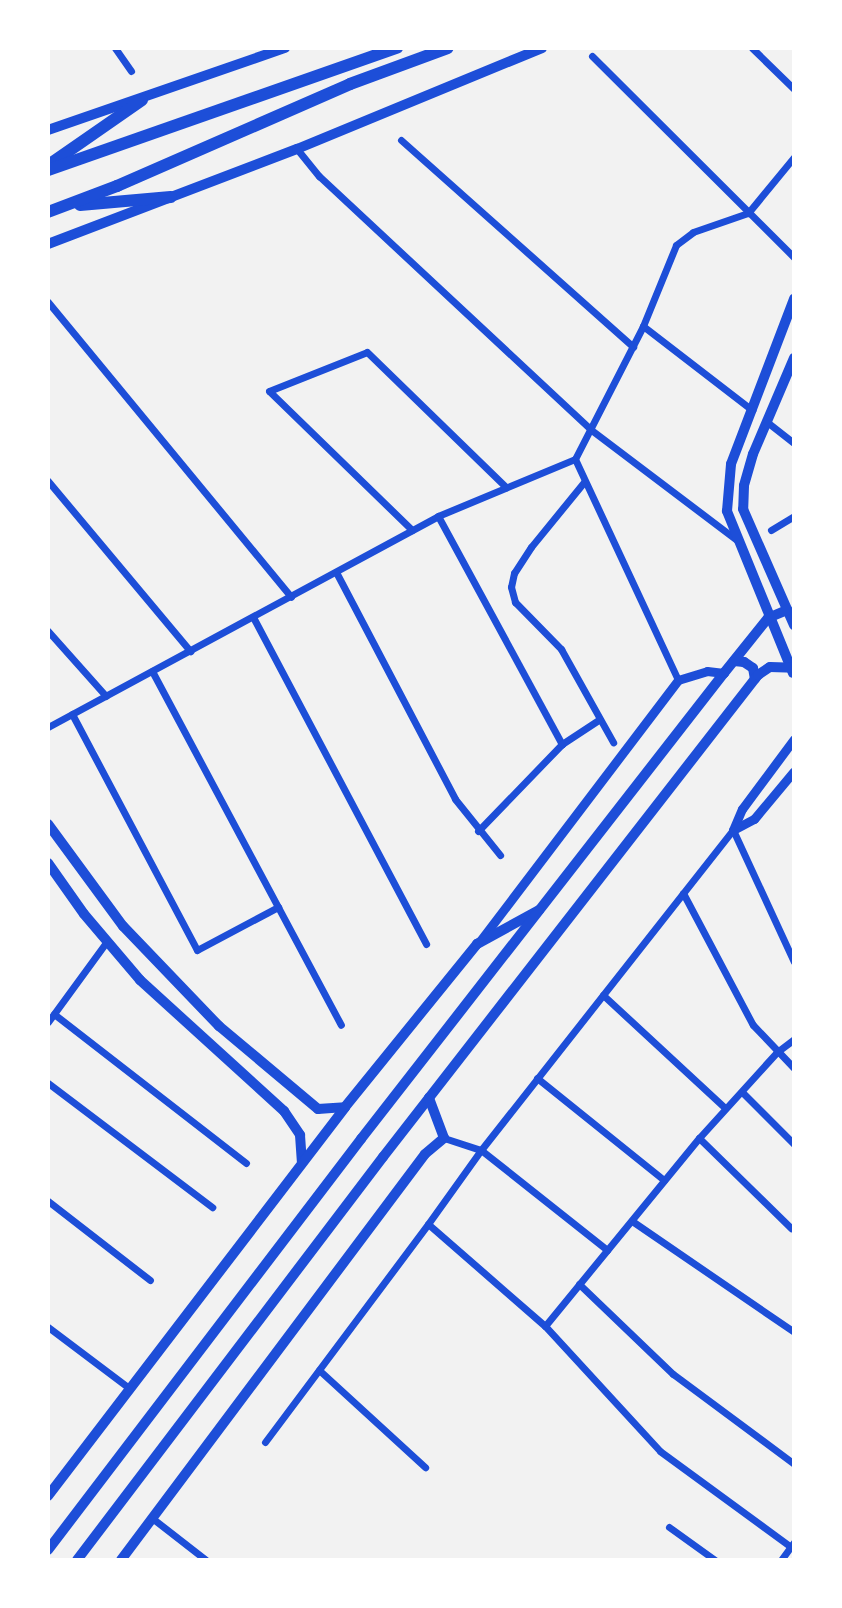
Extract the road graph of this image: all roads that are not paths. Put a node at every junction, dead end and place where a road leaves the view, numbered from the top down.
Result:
1 (115, 48) edge
2 (285, 48) edge
3 (397, 48) edge
4 (448, 48) edge
5 (542, 48) edge
6 (752, 48) edge
7 (592, 56) dead end
8 (131, 71) dead end
9 (794, 89) edge
10 (142, 100) junction
11 (48, 130) edge
12 (401, 140) dead end
13 (297, 149) junction
14 (794, 157) edge
15 (48, 168) edge
16 (171, 197) junction
17 (54, 209) edge
18 (748, 213) junction
19 (48, 244) edge
20 (794, 257) edge
21 (794, 299) edge
22 (48, 302) edge
23 (643, 326) junction
24 (633, 347) junction
25 (794, 358) edge
26 (752, 410) junction
27 (767, 422) junction
28 (590, 429) junction
29 (794, 443) edge
30 (575, 459) junction
31 (48, 481) edge
32 (584, 482) junction
33 (506, 487) junction
34 (438, 516) junction
35 (794, 516) edge
36 (412, 530) junction
37 (771, 530) dead end
38 (738, 541) junction
39 (336, 572) junction
40 (291, 597) junction
41 (787, 610) junction
42 (253, 617) junction
43 (768, 618) junction
44 (794, 625) edge
45 (48, 631) edge
46 (190, 651) junction
47 (734, 661) junction
48 (793, 670) edge
49 (152, 671) junction
50 (724, 673) junction
51 (755, 679) junction
52 (678, 680) junction
53 (106, 696) junction
54 (72, 714) junction
55 (600, 719) junction
56 (48, 727) edge
57 (794, 739) edge
58 (613, 742) dead end
59 (562, 744) junction
60 (794, 771) edge
61 (48, 824) edge
62 (733, 830) junction
63 (478, 831) junction
64 (500, 855) dead end
65 (48, 863) edge
66 (683, 893) junction
67 (278, 907) junction
68 (544, 907) junction
69 (107, 941) junction
70 (426, 944) dead end
71 (477, 944) junction
72 (794, 962) edge
73 (603, 995) junction
74 (54, 1014) junction
75 (213, 1020) junction
76 (48, 1022) edge
77 (341, 1025) dead end
78 (201, 1036) junction
79 (794, 1039) edge
80 (777, 1052) junction
81 (794, 1068) edge
82 (537, 1078) junction
83 (48, 1083) edge
84 (743, 1093) junction
85 (429, 1098) junction
86 (345, 1107) junction
87 (725, 1108) junction
88 (444, 1138) junction
89 (699, 1138) junction
90 (794, 1144) edge
91 (481, 1150) junction
92 (302, 1162) junction
93 (246, 1163) dead end
94 (664, 1180) junction
95 (48, 1201) edge
96 (212, 1207) dead end
97 (632, 1221) junction
98 (428, 1224) junction
99 (791, 1228) dead end
100 (607, 1250) junction
101 (150, 1280) dead end
102 (579, 1284) junction
103 (545, 1326) junction
104 (48, 1327) edge
105 (794, 1332) edge
106 (319, 1370) junction
107 (129, 1388) junction
108 (265, 1442) dead end
109 (794, 1464) edge
110 (425, 1467) dead end
111 (48, 1496) edge
112 (152, 1518) junction
113 (669, 1527) dead end
114 (792, 1545) edge
115 (48, 1550) edge
116 (77, 1560) edge
117 (121, 1560) edge
118 (206, 1560) edge
119 (715, 1560) edge
120 (781, 1560) edge

1 - 8 street
2 - 10 main road
3 - 15 main road
4 - 17 main road
5 - 13 main road
6 - 9 street
7 - 18 street
10 - 11 main road
10 - 15 main road
12 - 24 street
13 - 16 main road
13 - 28 street
14 - 18 street
16 - 17 main road
16 - 19 main road
18 - 20 street
18 - 23 street
21 - 26 main road
22 - 40 street
23 - 24 street
23 - 26 street
24 - 28 street
25 - 27 main road
26 - 38 main road
27 - 29 street
27 - 41 main road
28 - 30 street
28 - 38 street
30 - 32 street
30 - 33 street
31 - 46 street
32 - 52 street
32 - 55 street
33 - 34 street
33 - 36 street
34 - 36 street
34 - 59 street
35 - 37 street
36 - 39 street
38 - 43 main road
39 - 40 street
39 - 63 street
40 - 42 street
41 - 43 main road
41 - 44 main road
42 - 46 street
42 - 70 street
43 - 47 main road
43 - 48 main road
45 - 53 street
46 - 49 street
47 - 50 main road
47 - 51 main road
48 - 51 main road
49 - 53 street
49 - 67 street
50 - 52 street
50 - 68 main road
51 - 85 main road
52 - 71 street
53 - 54 street
54 - 56 street
54 - 67 street
55 - 58 street
55 - 59 street
57 - 62 street
59 - 63 street
60 - 62 street
61 - 75 main road
62 - 66 street
62 - 72 street
63 - 64 street
65 - 69 main road
66 - 73 street
66 - 80 street
67 - 77 street
68 - 71 main road
68 - 115 main road
69 - 74 street
69 - 78 main road
71 - 86 main road
73 - 82 street
73 - 87 street
74 - 76 street
74 - 93 street
75 - 78 main road
75 - 86 main road
78 - 92 main road
79 - 80 street
80 - 81 street
80 - 84 street
82 - 91 street
82 - 94 street
83 - 96 street
84 - 87 street
84 - 90 street
85 - 88 main road
85 - 116 main road
86 - 92 main road
87 - 89 street
88 - 91 street
88 - 112 main road
89 - 94 street
89 - 99 street
91 - 98 street
91 - 100 street
92 - 107 main road
94 - 97 street
95 - 101 street
97 - 100 street
97 - 105 street
98 - 103 street
98 - 106 street
100 - 102 street
102 - 103 street
102 - 109 street
103 - 114 street
104 - 107 street
106 - 108 street
106 - 110 street
107 - 111 main road
112 - 117 main road
112 - 118 street
113 - 119 street
114 - 120 street

